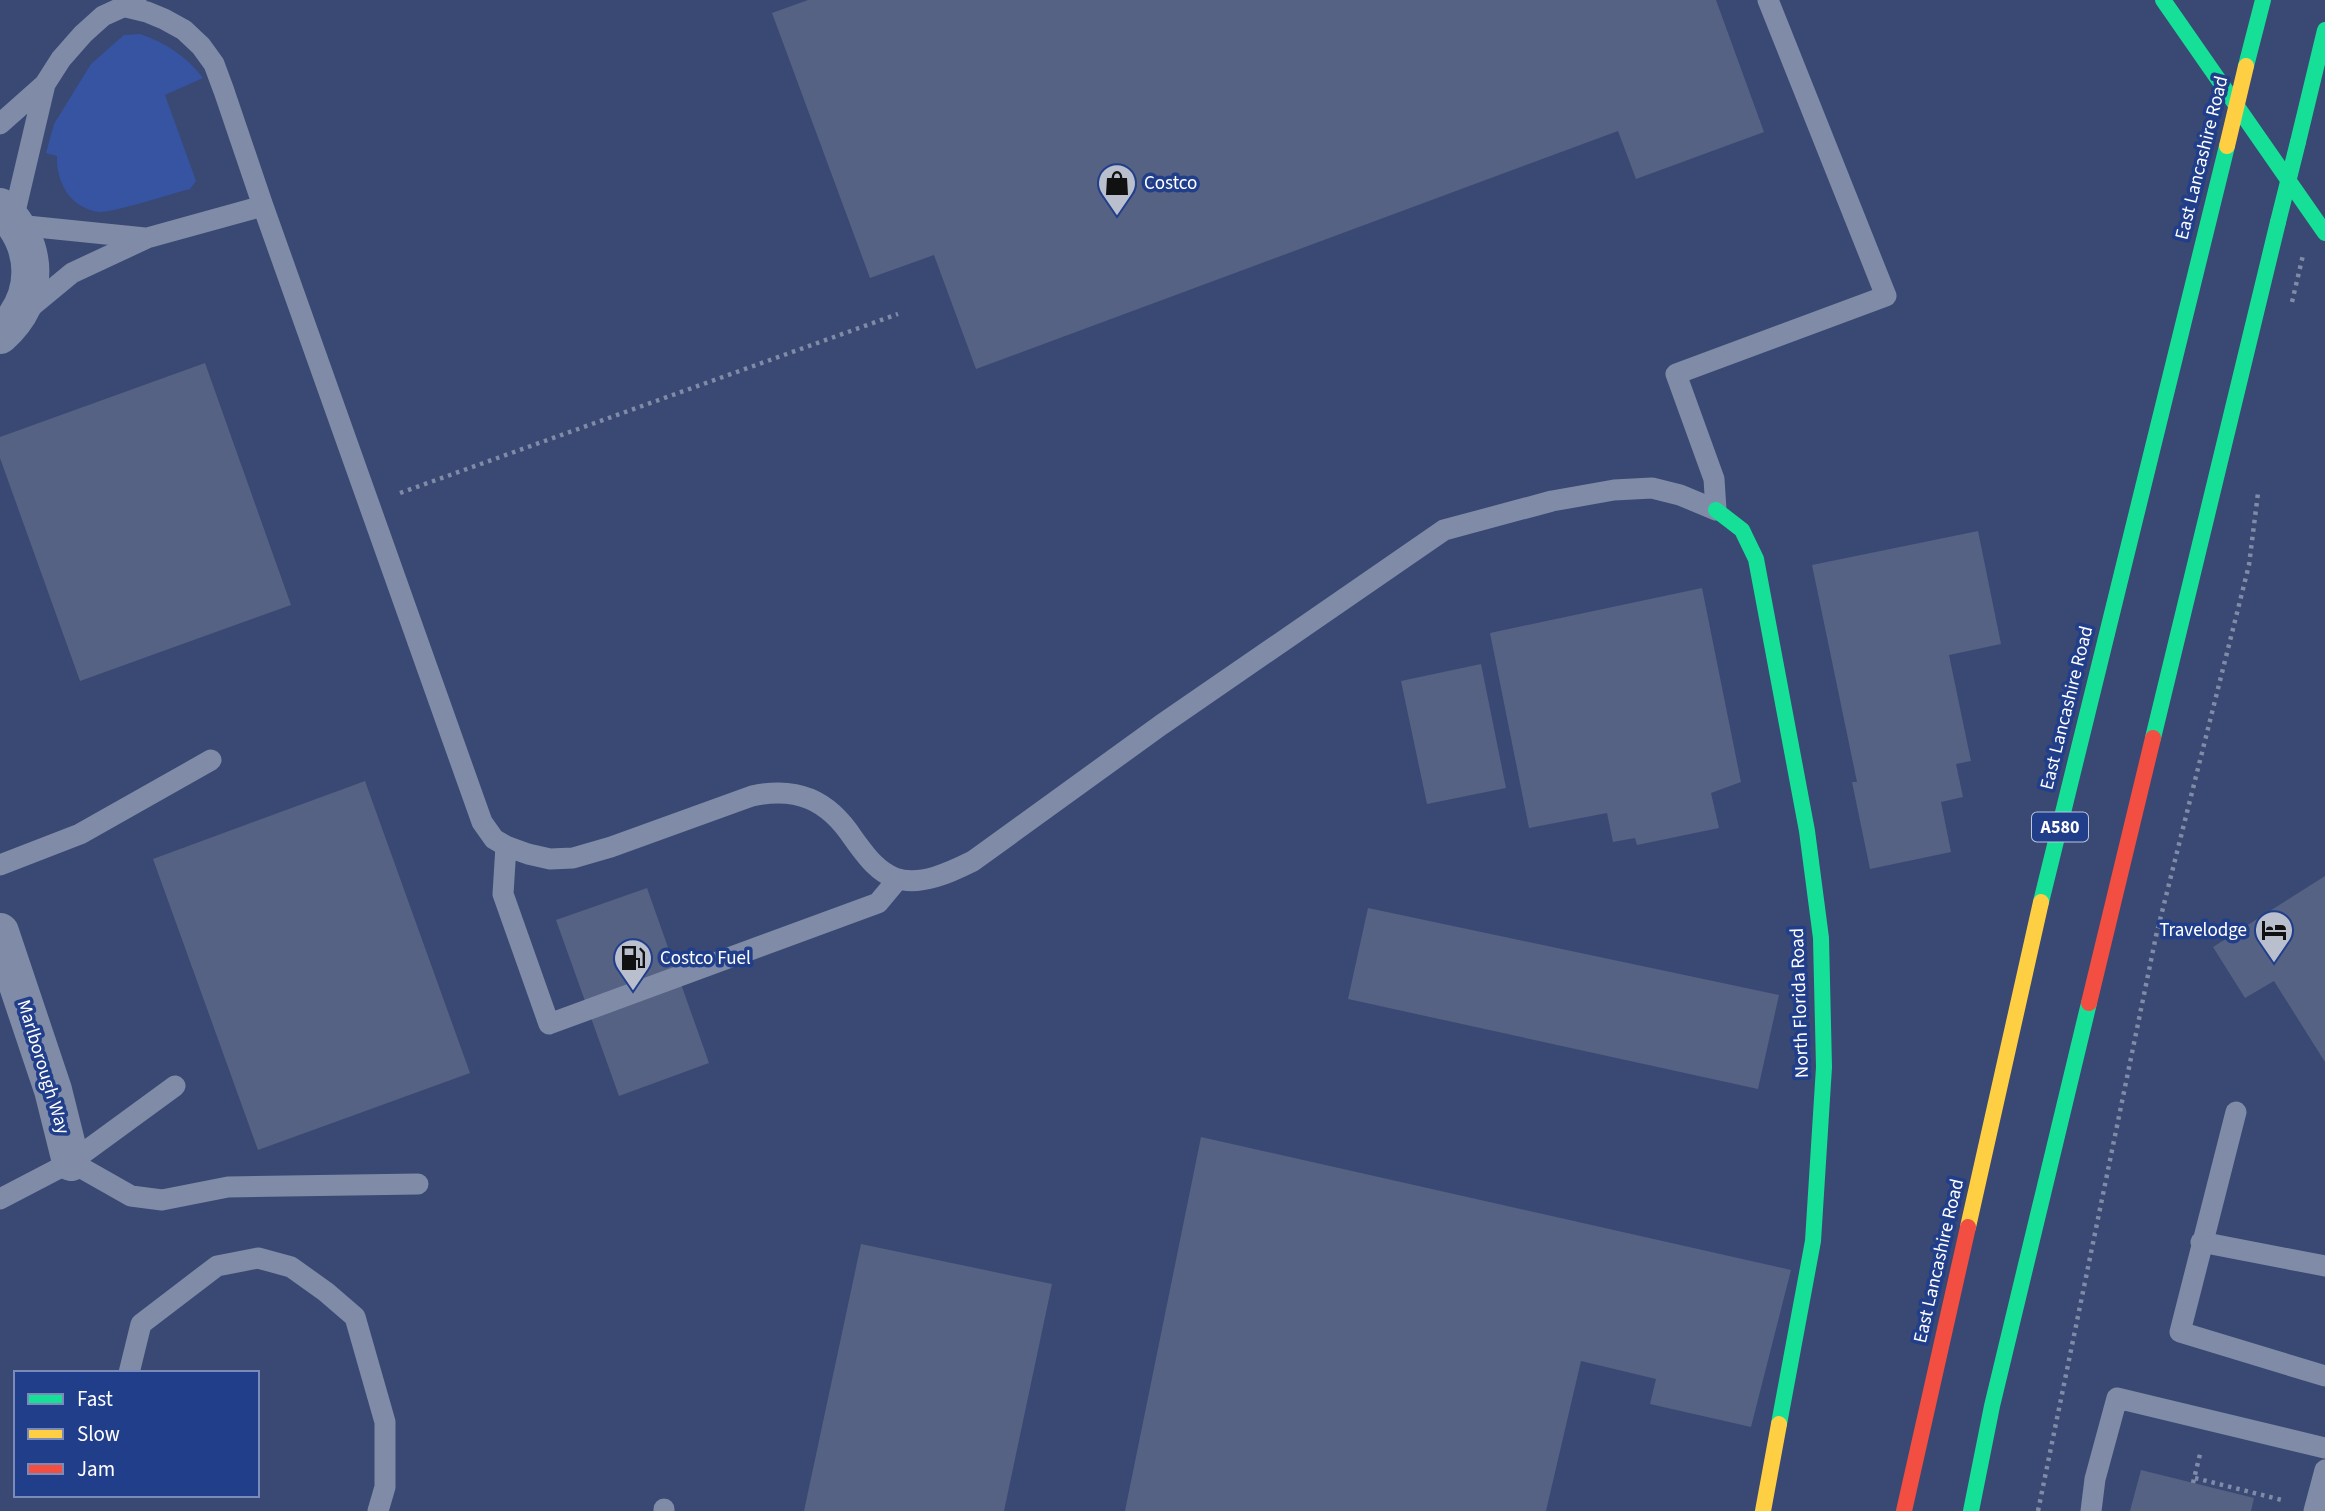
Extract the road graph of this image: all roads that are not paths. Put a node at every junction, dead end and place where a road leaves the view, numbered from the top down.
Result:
1 (1768, 0) edge
2 (2163, 0) edge
3 (2263, 0) edge
4 (130, 3) edge
5 (2325, 30) edge
6 (45, 85) junction
7 (0, 124) edge
8 (263, 206) junction
9 (10, 217) edge
10 (2325, 233) edge
11 (147, 238) junction
12 (9, 326) edge
13 (1716, 510) junction
14 (211, 760) dead end
15 (506, 846) junction
16 (0, 865) edge
17 (898, 879) junction
18 (0, 932) edge
19 (175, 1086) dead end
20 (2236, 1112) dead end
21 (71, 1163) junction
22 (418, 1184) dead end
23 (0, 1199) edge
24 (2201, 1242) junction
25 (2325, 1266) edge
26 (129, 1371) edge
27 (2325, 1376) edge
28 (1992, 1406) junction
29 (2325, 1448) edge
30 (2325, 1470) edge
31 (2315, 1509) edge
32 (378, 1511) edge
33 (1763, 1511) edge
34 (1904, 1511) edge
35 (1971, 1511) edge
36 (1979, 1511) edge
37 (2091, 1511) edge

1 - 13 lane
2 - 10 main road
3 - 34 main road, East Lancashire Road / A580, bridge
4 - 6 lane
4 - 8 lane
5 - 28 main road, bridge
6 - 7 lane
6 - 9 lane
8 - 11 lane
8 - 15 lane
9 - 11 lane
9 - 12 street
11 - 12 lane
13 - 17 lane
13 - 33 main road, North Florida Road
14 - 16 lane
15 - 17 lane
15 - 17 lane
18 - 21 street, Marlborough Way
19 - 21 lane
20 - 24 lane
21 - 22 lane
21 - 23 lane
24 - 25 lane
24 - 27 lane
26 - 32 lane
28 - 35 main road
28 - 36 main road
29 - 37 lane
30 - 31 lane

